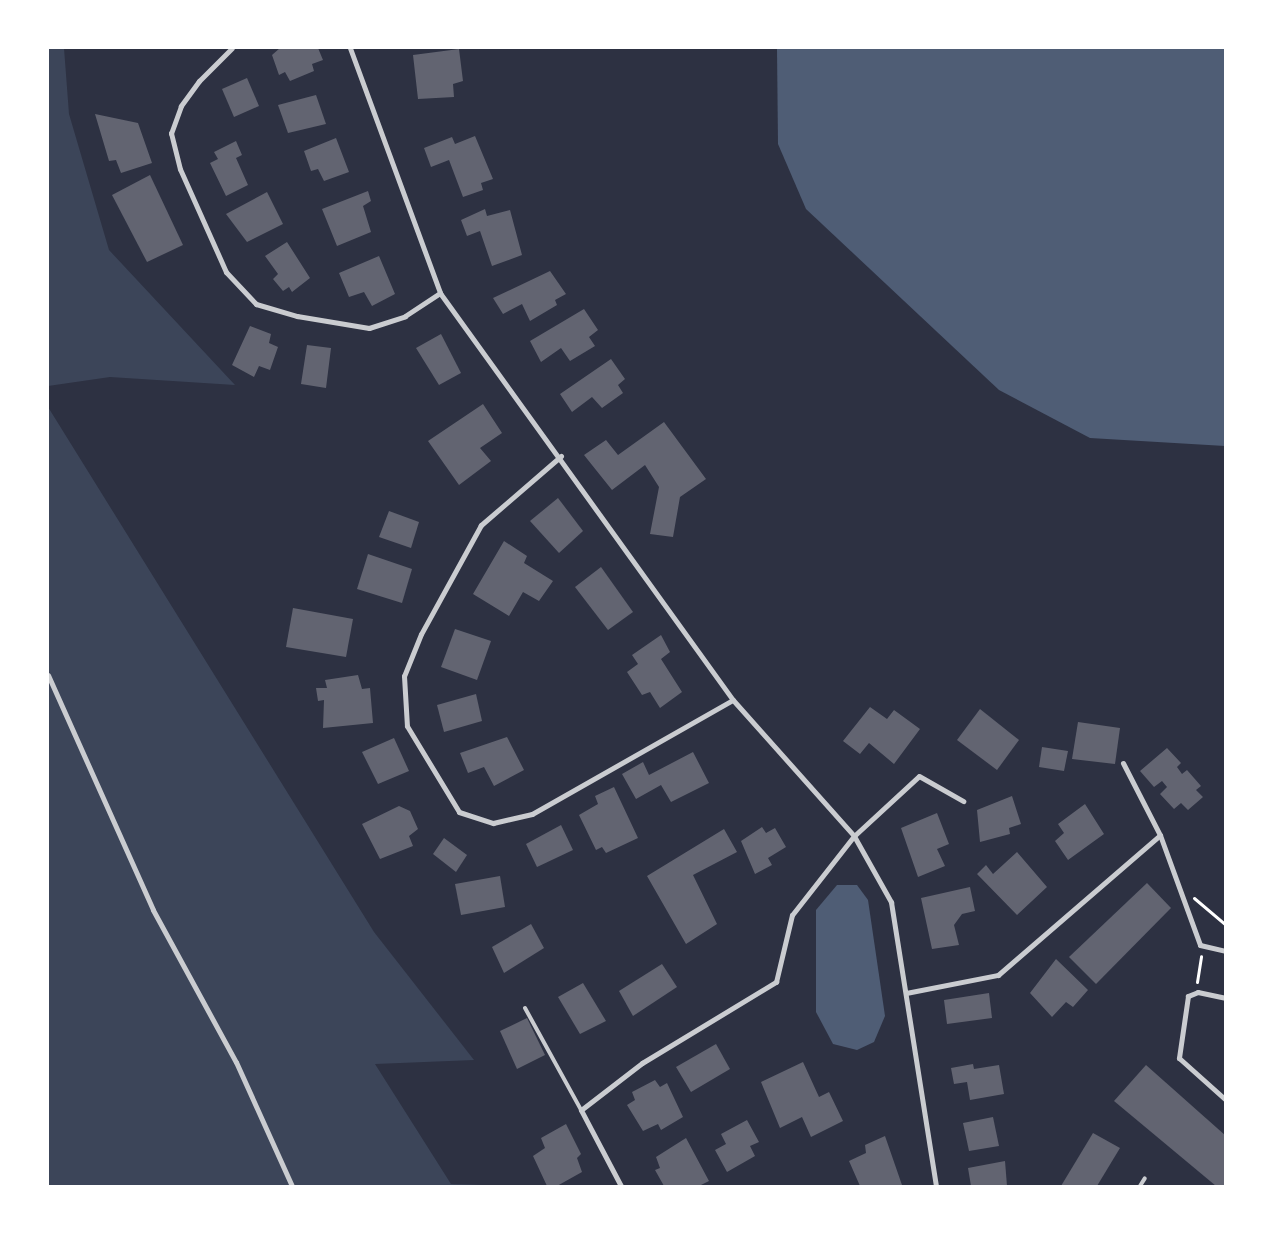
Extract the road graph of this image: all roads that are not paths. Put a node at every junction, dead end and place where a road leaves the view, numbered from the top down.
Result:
1 (232, 48) edge
2 (350, 48) edge
3 (440, 293) junction
4 (561, 456) junction
5 (48, 675) edge
6 (733, 700) junction
7 (1123, 762) dead end
8 (963, 801) dead end
9 (1160, 835) junction
10 (854, 836) junction
11 (1226, 950) edge
12 (906, 993) junction
13 (1226, 998) edge
14 (525, 1008) dead end
15 (1226, 1100) edge
16 (581, 1110) junction
17 (1145, 1178) dead end
18 (292, 1186) edge
19 (621, 1186) edge
20 (936, 1186) edge
21 (1140, 1186) edge

1 - 3 street
2 - 3 street
3 - 4 street
4 - 6 street
4 - 6 street
5 - 18 street
6 - 10 street
7 - 9 street
8 - 10 street
9 - 11 street
9 - 12 street
10 - 12 street
10 - 16 street
12 - 20 street
13 - 15 street
14 - 16 lane
16 - 19 street
17 - 21 lane

